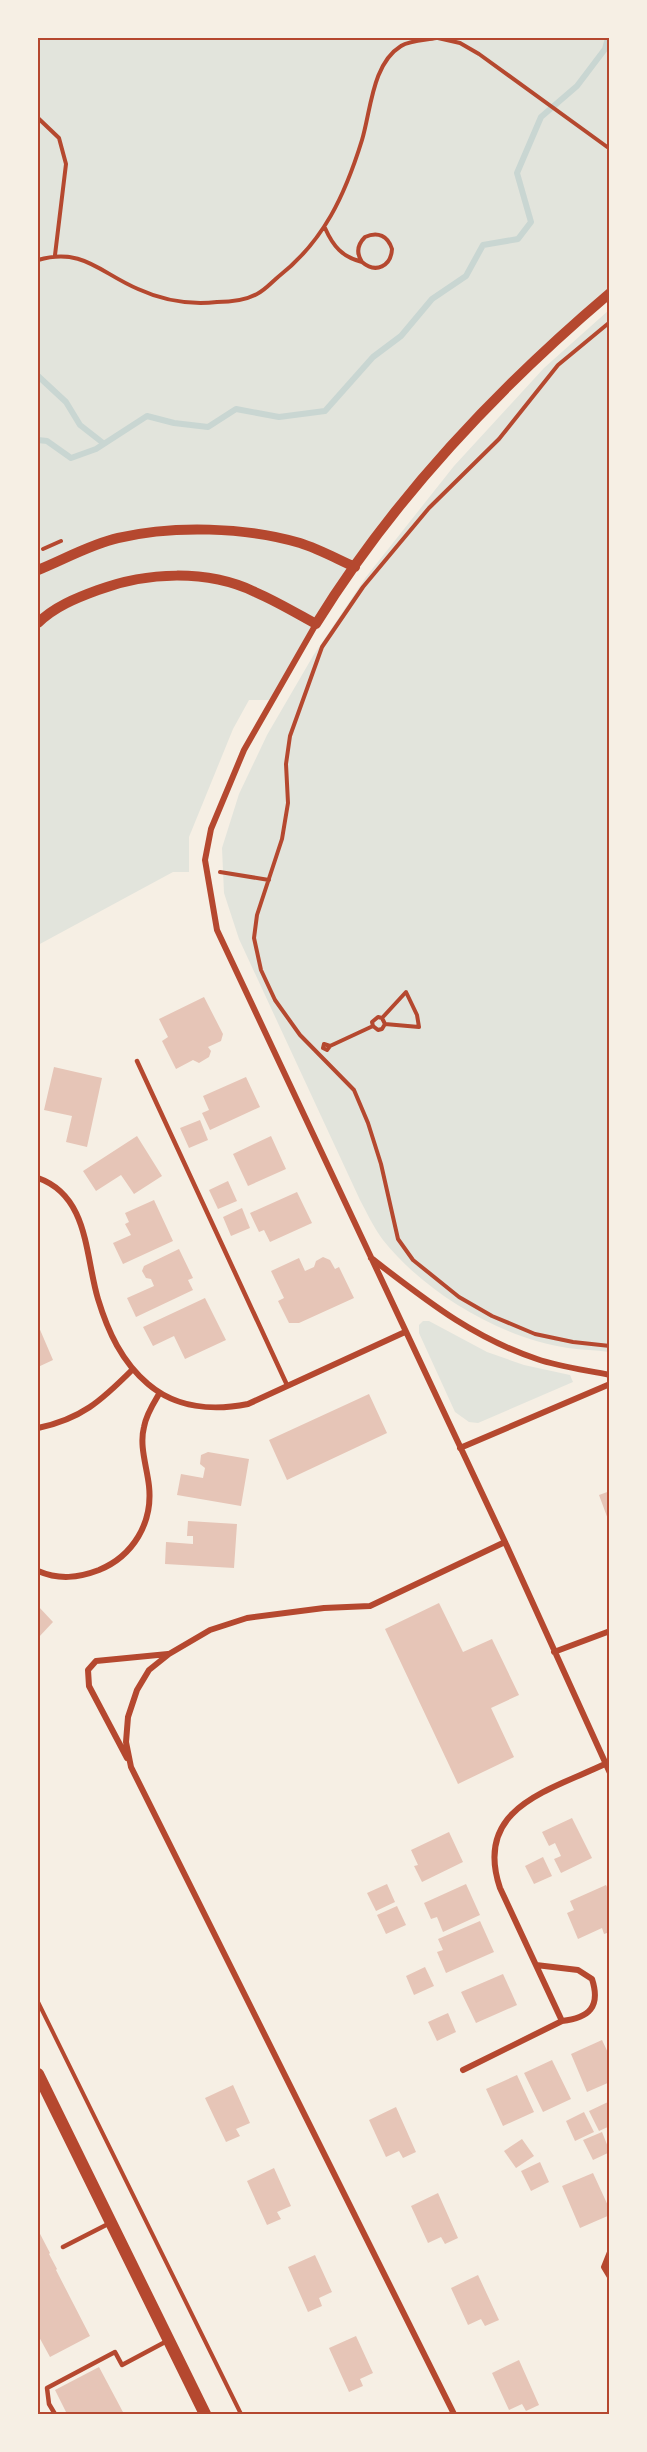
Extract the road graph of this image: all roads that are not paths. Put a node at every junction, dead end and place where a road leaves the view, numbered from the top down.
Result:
1 (609, 293) edge
2 (355, 567) junction
3 (38, 570) edge
4 (38, 623) edge
5 (316, 624) junction
6 (137, 1061) dead end
7 (38, 1178) edge
8 (370, 1257) junction
9 (405, 1332) junction
10 (132, 1370) junction
11 (609, 1375) edge
12 (609, 1384) edge
13 (287, 1385) junction
14 (159, 1394) junction
15 (38, 1428) edge
16 (460, 1448) junction
17 (505, 1542) junction
18 (38, 1571) edge
19 (609, 1630) edge
20 (554, 1652) junction
21 (169, 1654) junction
22 (605, 1764) junction
23 (131, 1767) junction
24 (609, 1773) edge
25 (536, 1965) junction
26 (562, 2021) junction
27 (463, 2070) dead end
28 (38, 2074) edge
29 (110, 2223) junction
30 (63, 2247) dead end
31 (609, 2252) edge
32 (609, 2277) edge
33 (168, 2341) junction
34 (55, 2415) edge
35 (206, 2415) edge
36 (454, 2415) edge

1 - 2 street
2 - 3 street
2 - 5 street
4 - 5 street
5 - 8 street
6 - 13 lane
7 - 10 street
8 - 9 street
8 - 11 street
9 - 13 street
9 - 16 street
10 - 14 street
10 - 15 street
12 - 16 street
13 - 14 street
14 - 18 street
16 - 17 street
17 - 20 street
17 - 21 street
19 - 20 street
20 - 22 street
21 - 23 street
21 - 23 street
22 - 24 street
22 - 25 street
23 - 36 street
25 - 26 street
25 - 26 street
26 - 27 street
28 - 29 main road
29 - 30 lane
29 - 33 main road
31 - 32 street
33 - 34 lane
33 - 35 main road

